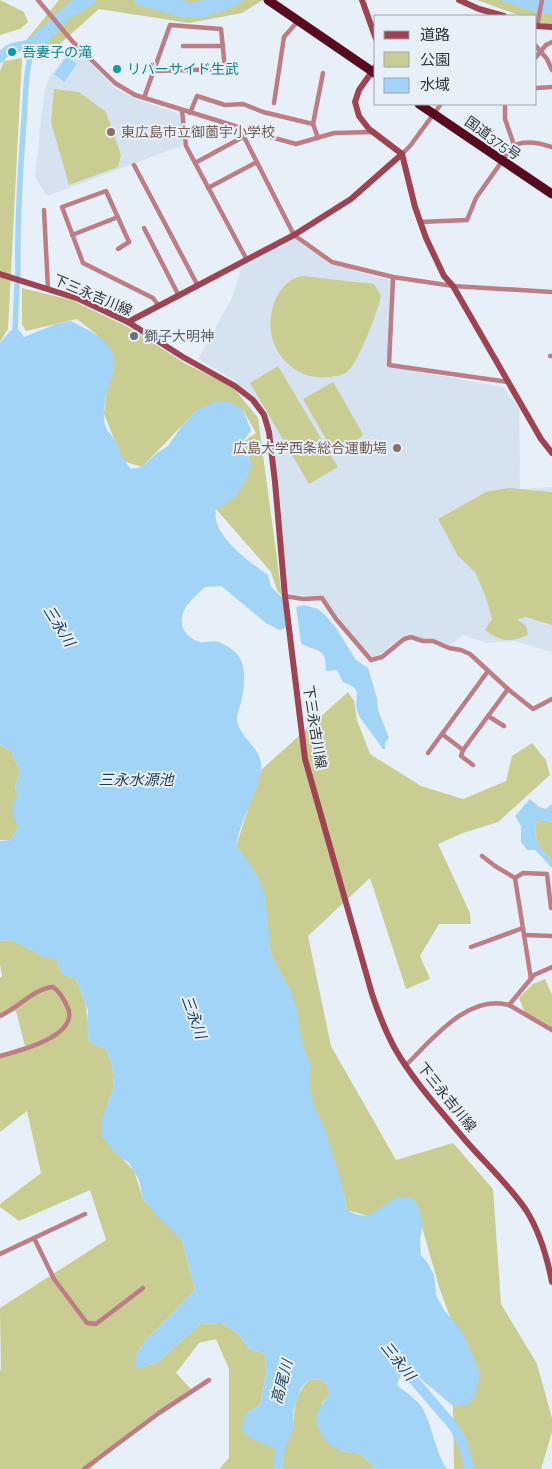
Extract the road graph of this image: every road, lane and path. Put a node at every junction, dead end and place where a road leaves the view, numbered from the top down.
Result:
1 (38, 0) edge
2 (268, 0) edge
3 (362, 0) edge
4 (459, 0) edge
5 (542, 0) edge
6 (500, 15) edge
7 (298, 21) junction
8 (537, 24) edge
9 (552, 27) edge
10 (374, 34) edge
11 (552, 42) edge
12 (183, 46) dead end
13 (223, 46) junction
14 (537, 48) edge
15 (540, 52) junction
16 (537, 56) edge
17 (374, 70) edge
18 (552, 70) edge
19 (154, 71) junction
20 (374, 72) edge
21 (323, 73) dead end
22 (552, 87) edge
23 (537, 88) edge
24 (144, 98) junction
25 (274, 103) dead end
26 (421, 105) edge
27 (440, 105) edge
28 (505, 105) edge
29 (182, 111) junction
30 (190, 113) junction
31 (433, 113) junction
32 (313, 124) junction
33 (240, 130) junction
34 (373, 132) junction
35 (243, 137) junction
36 (318, 138) junction
37 (514, 145) junction
38 (552, 147) edge
39 (402, 154) junction
40 (502, 161) junction
41 (257, 162) junction
42 (195, 163) junction
43 (134, 165) dead end
44 (208, 188) junction
45 (552, 194) edge
46 (44, 210) dead end
47 (118, 217) junction
48 (420, 222) junction
49 (144, 228) dead end
50 (72, 235) junction
51 (294, 235) junction
52 (118, 249) dead end
53 (247, 260) junction
54 (0, 274) edge
55 (393, 278) junction
56 (198, 286) junction
57 (453, 286) junction
58 (48, 289) junction
59 (552, 292) edge
60 (179, 296) junction
61 (160, 306) junction
62 (128, 322) junction
63 (508, 382) junction
64 (552, 453) edge
65 (285, 596) junction
66 (488, 671) junction
67 (508, 689) junction
68 (552, 698) edge
69 (488, 716) junction
70 (504, 726) dead end
71 (442, 734) junction
72 (462, 750) junction
73 (428, 753) dead end
74 (473, 765) dead end
75 (482, 856) dead end
76 (550, 873) edge
77 (516, 878) junction
78 (551, 908) edge
79 (552, 916) edge
80 (523, 928) junction
81 (524, 936) junction
82 (552, 936) edge
83 (471, 947) dead end
84 (552, 967) edge
85 (531, 979) junction
86 (509, 1005) junction
87 (0, 1016) edge
88 (552, 1030) edge
89 (0, 1056) edge
90 (406, 1065) junction
91 (84, 1214) dead end
92 (34, 1238) junction
93 (0, 1254) edge
94 (552, 1282) edge
95 (143, 1288) dead end
96 (209, 1380) dead end
97 (84, 1469) edge

1 - 24 street
2 - 7 highway
3 - 10 main road
4 - 6 main road
5 - 8 street
7 - 17 highway
7 - 25 street
8 - 9 main road
11 - 15 street
12 - 13 street
13 - 19 street
13 - 19 street
14 - 15 street
15 - 16 street
15 - 18 street
19 - 24 street
20 - 34 main road
21 - 32 street
22 - 23 street
24 - 29 street
26 - 31 highway, 国道375号
27 - 31 street
28 - 37 street
29 - 30 street
29 - 42 street
30 - 32 street
30 - 33 street
31 - 39 street
31 - 40 highway, 国道375号
32 - 36 street
33 - 35 street
33 - 36 street
34 - 36 street
34 - 39 main road
35 - 41 street
35 - 42 street
37 - 38 street
37 - 40 street
39 - 48 main road
39 - 51 main road
40 - 45 highway, 国道375号
40 - 48 street
41 - 44 street
41 - 51 street
42 - 44 street
43 - 56 street
44 - 53 street
46 - 58 street
47 - 50 street
47 - 50 street
47 - 52 street
48 - 57 main road
49 - 60 street
50 - 61 street
51 - 53 main road
51 - 55 street
53 - 56 main road
54 - 58 main road, 下三永吉川線
55 - 57 street
55 - 63 street
56 - 60 main road
57 - 59 street
57 - 63 main road
58 - 62 main road, 下三永吉川線
60 - 61 main road
61 - 62 main road
62 - 65 main road, 下三永吉川線
63 - 64 main road
65 - 66 street
65 - 90 main road, 下三永吉川線
66 - 67 street
66 - 71 street
67 - 68 street
67 - 69 street
69 - 70 street
69 - 72 street
71 - 72 street
71 - 73 street
72 - 74 street
75 - 77 street
76 - 77 street
76 - 78 street
77 - 80 street
78 - 79 street
80 - 81 street
80 - 83 street
81 - 82 street
81 - 85 street
84 - 85 street
85 - 86 street
86 - 88 street
86 - 90 street
87 - 89 street
90 - 94 main road, 下三永吉川線
91 - 92 street
92 - 93 street
92 - 95 street
96 - 97 street

